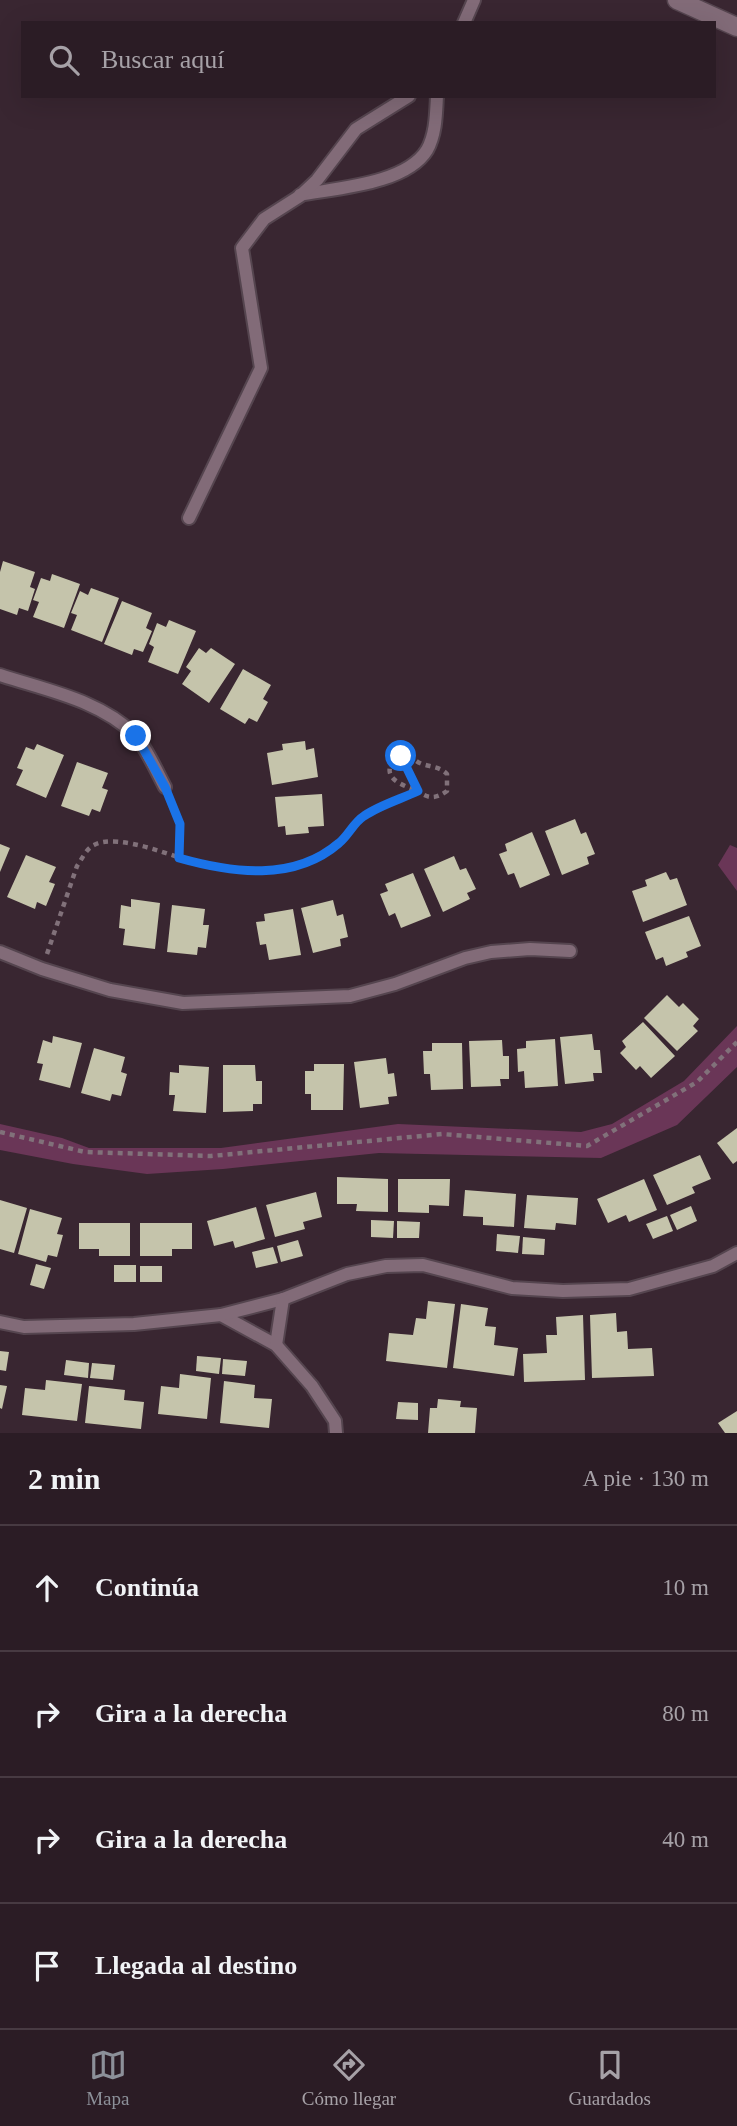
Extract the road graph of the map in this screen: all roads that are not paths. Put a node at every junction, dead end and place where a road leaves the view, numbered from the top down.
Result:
1 (474, 0) edge
2 (677, 0) edge
3 (465, 21) edge
4 (737, 27) edge
5 (406, 98) edge
6 (437, 98) edge
7 (300, 195) junction
8 (189, 518) dead end
9 (0, 675) edge
10 (165, 787) road end
11 (570, 951) dead end
12 (0, 952) edge
13 (737, 1253) edge
14 (283, 1299) junction
15 (221, 1315) junction
16 (0, 1322) edge
17 (276, 1345) junction
18 (336, 1433) edge

1 - 3 lane
2 - 4 street
5 - 7 lane
6 - 7 lane
7 - 8 lane
9 - 10 lane
11 - 12 lane
13 - 14 lane
14 - 15 lane
14 - 17 lane
15 - 16 lane
15 - 17 lane
17 - 18 lane

